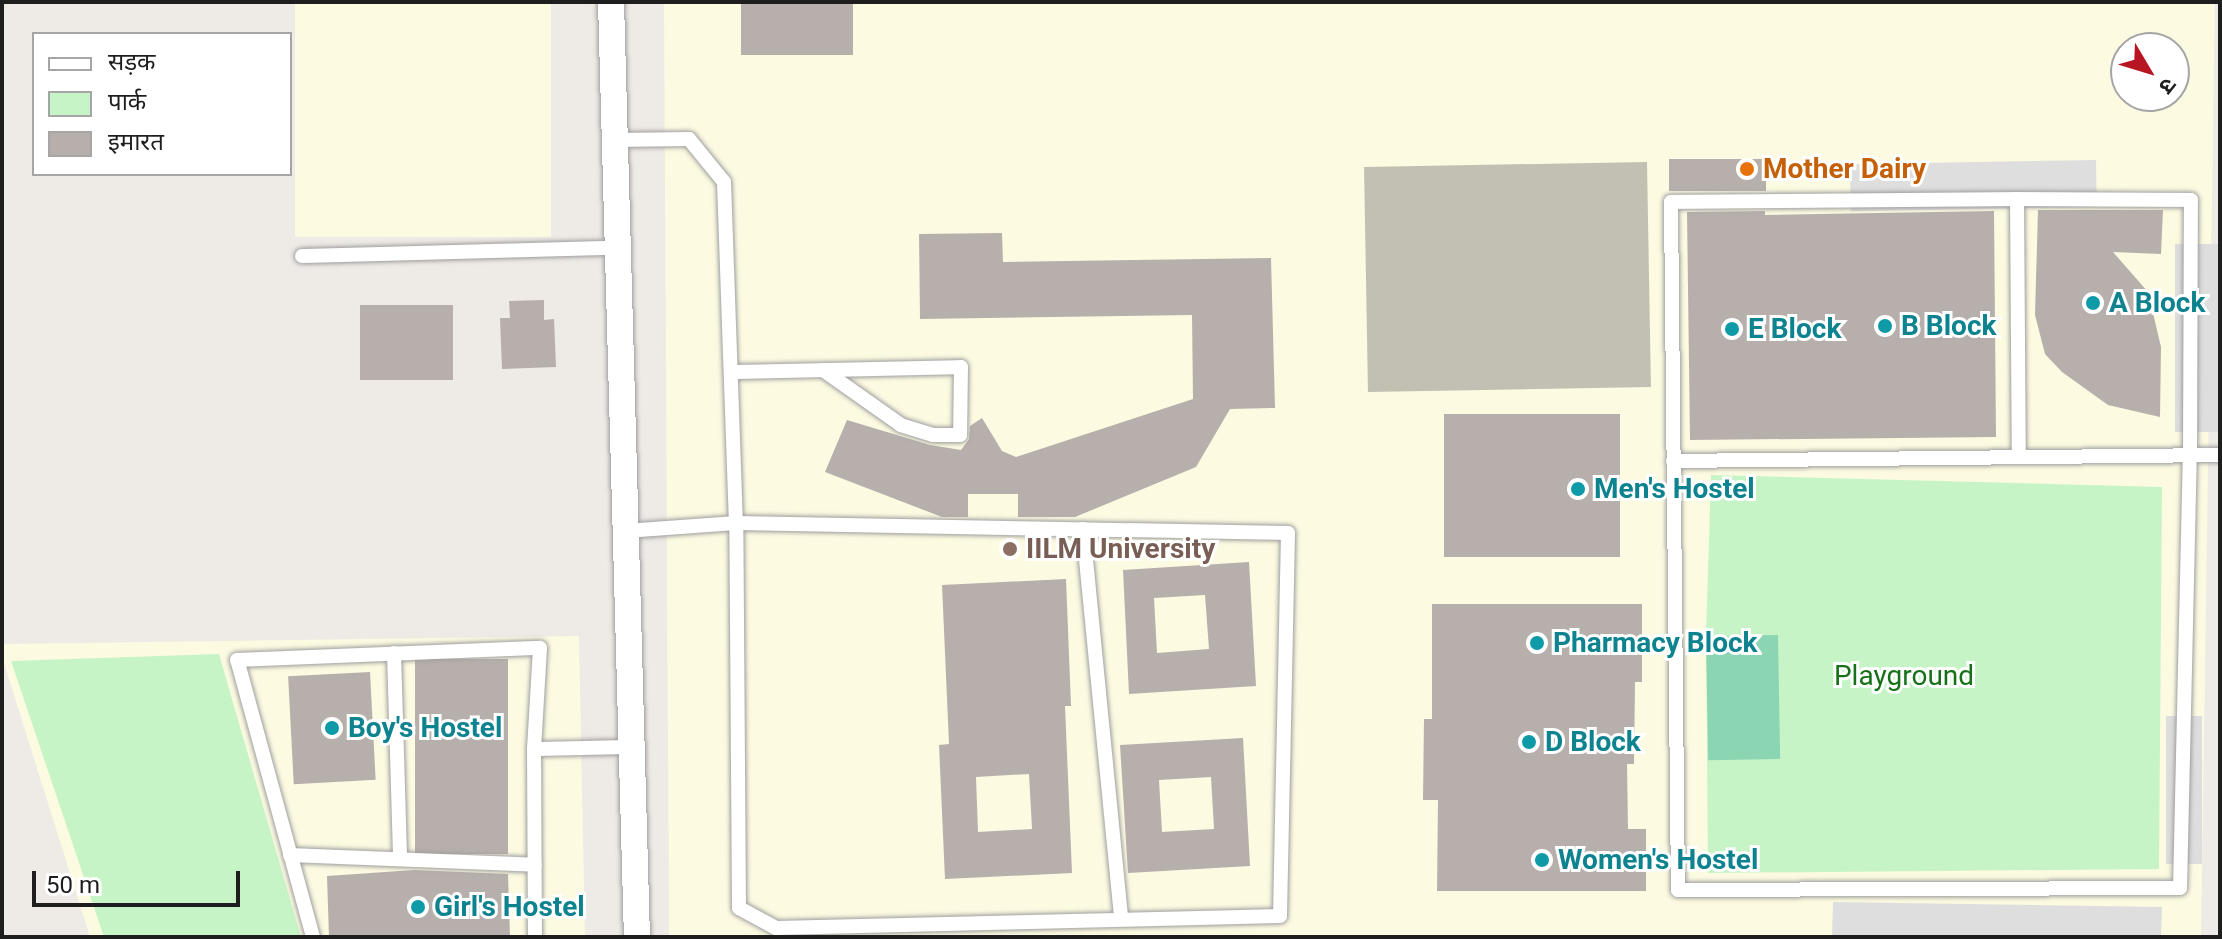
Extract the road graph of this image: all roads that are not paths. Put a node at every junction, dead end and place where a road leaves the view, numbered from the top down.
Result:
1 (611, 2) edge
2 (615, 140) junction
3 (2017, 199) junction
4 (616, 248) junction
5 (302, 256) dead end
6 (823, 370) junction
7 (731, 372) junction
8 (2019, 455) junction
9 (2220, 455) edge
10 (2190, 458) junction
11 (1673, 461) junction
12 (736, 523) junction
13 (1083, 529) junction
14 (625, 531) junction
15 (394, 653) junction
16 (632, 747) junction
17 (534, 749) junction
18 (290, 855) junction
19 (400, 859) junction
20 (535, 865) junction
21 (1121, 918) junction
22 (313, 937) edge
23 (535, 937) edge
24 (637, 937) edge

1 - 2 street
2 - 4 street
2 - 7 lane
3 - 8 lane
3 - 10 lane
3 - 11 lane
4 - 5 lane
4 - 14 street
6 - 6 lane
6 - 7 lane
7 - 12 lane
8 - 10 lane
8 - 11 lane
9 - 10 lane
10 - 11 lane
12 - 13 lane
12 - 14 lane
12 - 21 lane
13 - 21 lane
13 - 21 lane
14 - 16 street
15 - 17 lane
15 - 18 lane
15 - 19 lane
16 - 17 lane
16 - 24 street
17 - 20 lane
18 - 19 lane
18 - 22 lane
19 - 20 lane
20 - 23 lane

